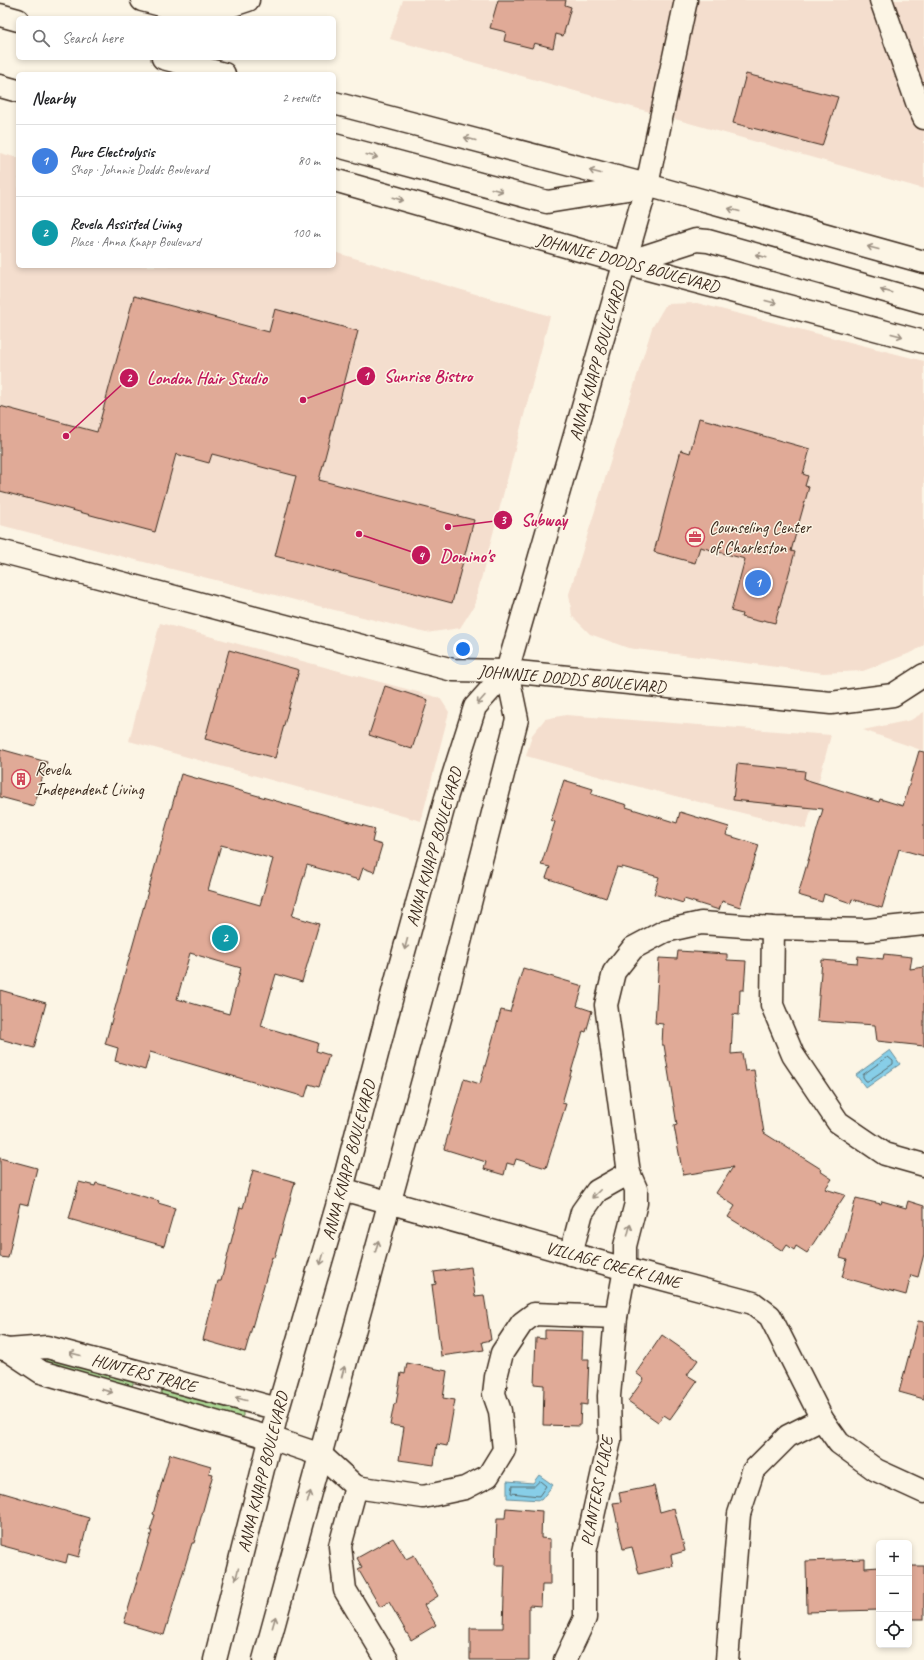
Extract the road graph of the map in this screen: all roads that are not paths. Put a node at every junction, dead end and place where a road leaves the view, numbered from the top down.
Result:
1 (142, 0) edge
2 (248, 0) edge
3 (686, 0) edge
4 (881, 0) edge
5 (0, 15) edge
6 (16, 19) edge
7 (171, 60) edge
8 (216, 72) edge
9 (0, 75) edge
10 (16, 77) edge
11 (0, 86) edge
12 (16, 90) edge
13 (336, 104) edge
14 (924, 118) edge
15 (336, 146) edge
16 (336, 181) edge
17 (647, 185) junction
18 (924, 262) edge
19 (626, 263) junction
20 (924, 302) edge
21 (924, 342) edge
22 (0, 551) edge
23 (507, 671) junction
24 (924, 675) edge
25 (924, 924) edge
26 (773, 928) junction
27 (924, 1165) edge
28 (629, 1174) junction
29 (342, 1189) junction
30 (389, 1202) junction
31 (571, 1254) junction
32 (625, 1269) junction
33 (616, 1317) junction
34 (4, 1349) edge
35 (278, 1409) junction
36 (822, 1419) junction
37 (271, 1438) junction
38 (321, 1455) junction
39 (356, 1487) junction
40 (924, 1492) edge
41 (215, 1660) edge
42 (264, 1660) edge
43 (387, 1660) edge
44 (565, 1660) edge
45 (727, 1660) edge

1 - 2 main road
3 - 17 main road, ANNA KNAPP BOULEVARD
4 - 14 main road
5 - 6 main road
7 - 8 main road
9 - 10 main road
11 - 12 main road
17 -> 13 main road
15 -> 17 main road
16 -> 19 main road, JOHNNIE DODDS BOULEVARD
18 -> 17 main road
17 - 19 main road, ANNA KNAPP BOULEVARD
20 -> 19 main road
19 -> 21 main road, JOHNNIE DODDS BOULEVARD
19 - 23 main road, ANNA KNAPP BOULEVARD
22 - 23 main road, JOHNNIE DODDS BOULEVARD
23 - 24 main road, JOHNNIE DODDS BOULEVARD
23 -> 29 main road, ANNA KNAPP BOULEVARD
23 - 30 main road, ANNA KNAPP BOULEVARD
25 - 26 main road, PLANTERS PLACE
26 - 27 main road
26 - 28 main road, PLANTERS PLACE
28 -> 31 main road
32 -> 28 main road, PLANTERS PLACE
29 - 30 main road, VILLAGE CREEK LANE
29 -> 35 main road, ANNA KNAPP BOULEVARD
30 - 31 main road, VILLAGE CREEK LANE
38 -> 30 main road, ANNA KNAPP BOULEVARD
31 - 32 main road, VILLAGE CREEK LANE
32 - 33 main road, PLANTERS PLACE
32 - 36 main road, VILLAGE CREEK LANE
33 - 39 main road
33 - 44 main road, PLANTERS PLACE
35 -> 34 main road, HUNTERS TRACE
34 -> 37 main road, HUNTERS TRACE
35 - 37 main road, ANNA KNAPP BOULEVARD
36 - 40 main road, VILLAGE CREEK LANE
36 - 45 main road
37 - 38 main road, HUNTERS TRACE
37 -> 41 main road, ANNA KNAPP BOULEVARD
38 - 39 main road
42 -> 38 main road, ANNA KNAPP BOULEVARD
39 - 43 main road

